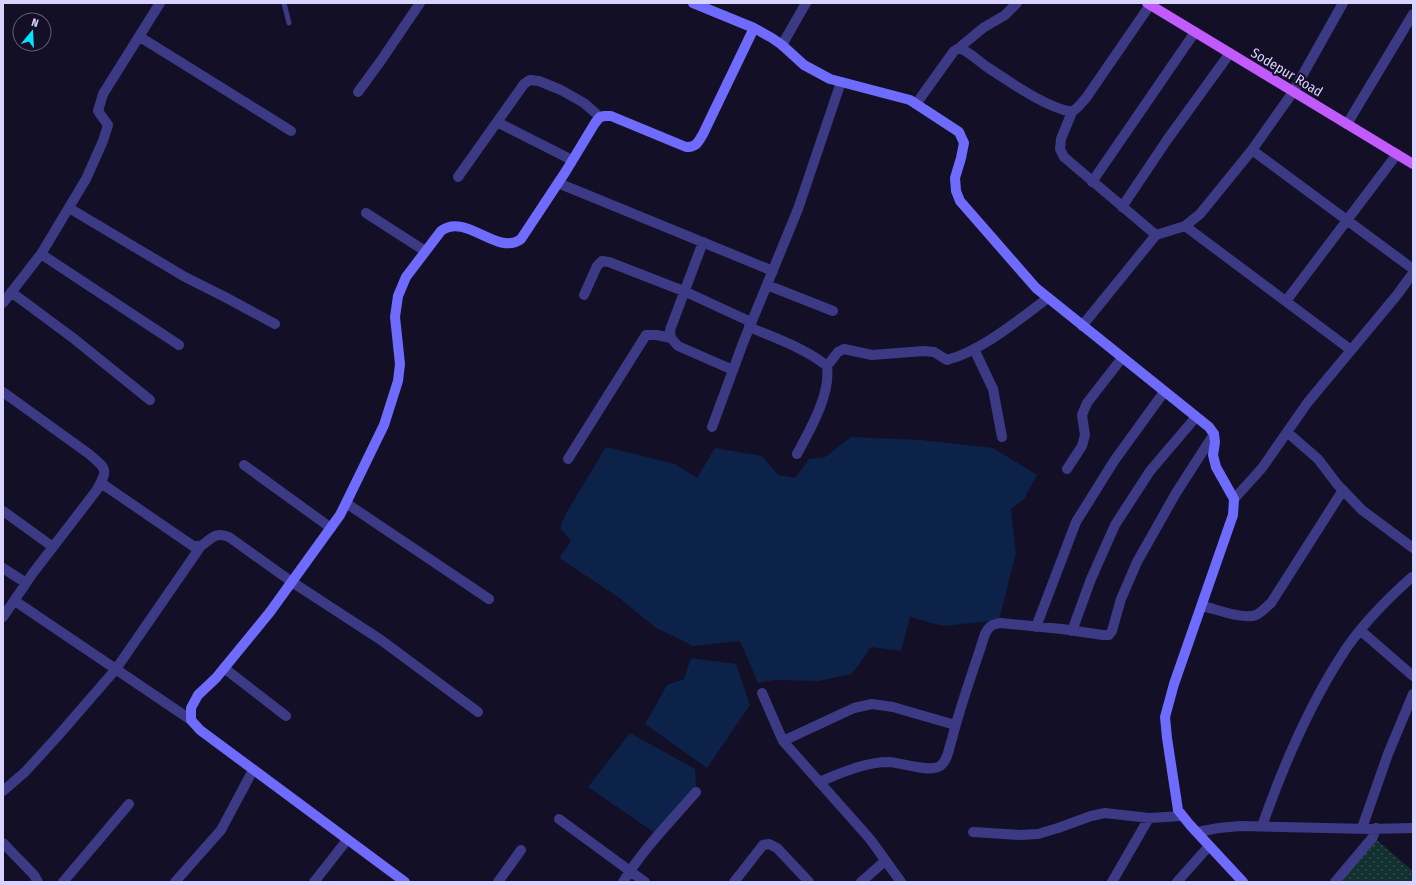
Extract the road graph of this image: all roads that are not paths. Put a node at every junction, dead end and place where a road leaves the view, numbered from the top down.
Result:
1 (160, 3) edge
2 (284, 3) edge
3 (420, 3) edge
4 (693, 3) edge
5 (806, 3) edge
6 (1017, 3) edge
7 (1343, 3) edge
8 (1148, 4) edge
9 (1413, 14) edge
10 (289, 23) dead end
11 (754, 28) junction
12 (1195, 32) junction
13 (140, 37) junction
14 (782, 45) junction
15 (959, 48) junction
16 (1230, 53) junction
17 (841, 82) junction
18 (358, 92) dead end
19 (1294, 92) junction
20 (916, 104) junction
21 (1072, 112) junction
22 (600, 117) junction
23 (497, 122) junction
24 (1348, 124) junction
25 (291, 132) dead end
26 (1252, 150) junction
27 (1397, 154) junction
28 (572, 160) junction
29 (1413, 164) edge
30 (458, 177) dead end
31 (1092, 182) junction
32 (558, 183) junction
33 (1122, 207) junction
34 (69, 208) junction
35 (366, 213) dead end
36 (1348, 220) junction
37 (1185, 226) junction
38 (1156, 236) junction
39 (703, 242) junction
40 (425, 251) junction
41 (41, 254) junction
42 (1413, 269) edge
43 (773, 271) junction
44 (1413, 273) edge
45 (766, 285) junction
46 (11, 292) junction
47 (686, 292) junction
48 (584, 295) dead end
49 (1048, 298) junction
50 (1286, 301) junction
51 (3, 303) edge
52 (833, 312) dead end
53 (275, 324) dead end
54 (750, 325) junction
55 (1082, 326) junction
56 (671, 338) junction
57 (179, 344) dead end
58 (974, 349) junction
59 (1351, 350) junction
60 (1122, 358) junction
61 (827, 366) junction
62 (733, 370) junction
63 (3, 392) edge
64 (1164, 392) junction
65 (150, 400) dead end
66 (1196, 417) junction
67 (712, 427) dead end
68 (1287, 432) junction
69 (1214, 434) junction
70 (1002, 437) dead end
71 (797, 454) dead end
72 (568, 459) dead end
73 (244, 465) dead end
74 (1067, 468) dead end
75 (101, 482) junction
76 (1342, 490) junction
77 (1234, 499) junction
78 (346, 503) junction
79 (3, 512) edge
80 (330, 528) junction
81 (201, 546) junction
82 (53, 547) junction
83 (1413, 548) edge
84 (3, 568) edge
85 (1413, 580) edge
86 (292, 582) junction
87 (26, 583) junction
88 (490, 599) dead end
89 (15, 601) junction
90 (1202, 606) junction
91 (3, 616) edge
92 (1036, 627) junction
93 (1072, 630) junction
94 (1360, 630) junction
95 (224, 668) junction
96 (116, 669) junction
97 (1413, 676) edge
98 (762, 692) dead end
99 (1413, 694) edge
100 (478, 712) dead end
101 (286, 716) dead end
102 (191, 720) junction
103 (955, 725) junction
104 (783, 741) junction
105 (253, 770) junction
106 (819, 782) junction
107 (3, 791) edge
108 (696, 792) dead end
109 (129, 804) dead end
110 (1182, 816) junction
111 (1149, 818) junction
112 (559, 819) dead end
113 (1262, 826) junction
114 (1362, 828) junction
115 (1376, 828) junction
116 (1413, 828) edge
117 (973, 832) dead end
118 (1197, 832) junction
119 (347, 840) junction
120 (3, 843) edge
121 (1209, 846) junction
122 (521, 850) dead end
123 (886, 860) junction
124 (630, 870) junction
125 (38, 882) edge
126 (63, 882) edge
127 (175, 882) edge
128 (314, 882) edge
129 (405, 882) edge
130 (498, 882) edge
131 (623, 882) edge
132 (645, 882) edge
133 (734, 882) edge
134 (809, 882) edge
135 (861, 882) edge
136 (901, 882) edge
137 (1112, 882) edge
138 (1177, 882) edge
139 (1242, 882) edge
140 (1335, 882) edge

1 - 13 street
2 - 10 lane
3 - 18 street
4 - 11 street
5 - 14 street
6 - 15 street
7 - 19 street
8 - 12 main road, Sodepur Road
8 - 21 street
9 - 24 street
11 - 14 street
11 - 22 street
12 - 16 main road, Sodepur Road
12 - 31 street
13 - 25 street
13 - 34 street
14 - 17 street
15 - 20 street
15 - 21 street
16 - 19 main road, Sodepur Road
16 - 33 street
17 - 20 street
17 - 43 street
19 - 24 main road, Sodepur Road
19 - 26 street
20 - 49 street
21 - 31 street
22 - 23 street
22 - 28 street
23 - 28 street
23 - 30 street
24 - 27 main road, Sodepur Road
26 - 36 street
26 - 37 street
27 - 29 main road, Sodepur Road
27 - 36 street
28 - 32 street
31 - 33 street
32 - 39 street
32 - 40 street
33 - 38 street
34 - 41 street
34 - 53 street
35 - 40 street
36 - 42 street
36 - 50 street
37 - 38 street
37 - 50 street
38 - 55 street
39 - 43 street
39 - 47 street
40 - 78 street
41 - 46 street
41 - 57 street
43 - 45 street
44 - 59 street
45 - 52 street
45 - 54 street
46 - 51 street
46 - 65 street
47 - 48 street
47 - 54 street
47 - 56 street
49 - 55 street
49 - 58 street
50 - 59 street
54 - 61 street
54 - 62 street
55 - 60 street
56 - 62 street
56 - 72 street
58 - 61 street
58 - 70 street
59 - 68 street
60 - 64 street
60 - 74 street
61 - 71 street
62 - 67 street
63 - 75 street
64 - 66 street
64 - 92 street
66 - 69 street
66 - 93 street
68 - 76 street
68 - 77 street
69 - 77 street
69 - 93 street
73 - 80 street
75 - 81 street
75 - 82 street
76 - 83 street
76 - 90 street
77 - 90 street
78 - 80 street
78 - 88 street
79 - 82 street
80 - 86 street
81 - 86 street
81 - 96 street
82 - 87 street
84 - 87 street
85 - 94 street
86 - 95 street
86 - 100 street
87 - 89 street
89 - 91 street
89 - 96 street
90 - 110 street
92 - 93 street
92 - 103 street
94 - 97 street
94 - 113 street
95 - 101 street
95 - 102 street
96 - 102 street
96 - 107 street
98 - 104 street
99 - 114 street
102 - 105 street
103 - 104 street
103 - 106 street
104 - 106 street
105 - 119 street
105 - 127 street
106 - 123 street
108 - 124 street
109 - 126 street
110 - 111 street
110 - 118 street
111 - 117 street
111 - 137 street
112 - 124 street
113 - 114 street
113 - 118 street
114 - 115 street
115 - 116 street
115 - 140 street
118 - 121 street
119 - 128 street
119 - 129 street
120 - 125 street
121 - 138 street
121 - 139 street
122 - 130 street
123 - 135 street
123 - 136 street
124 - 131 street
124 - 132 street
133 - 134 street

